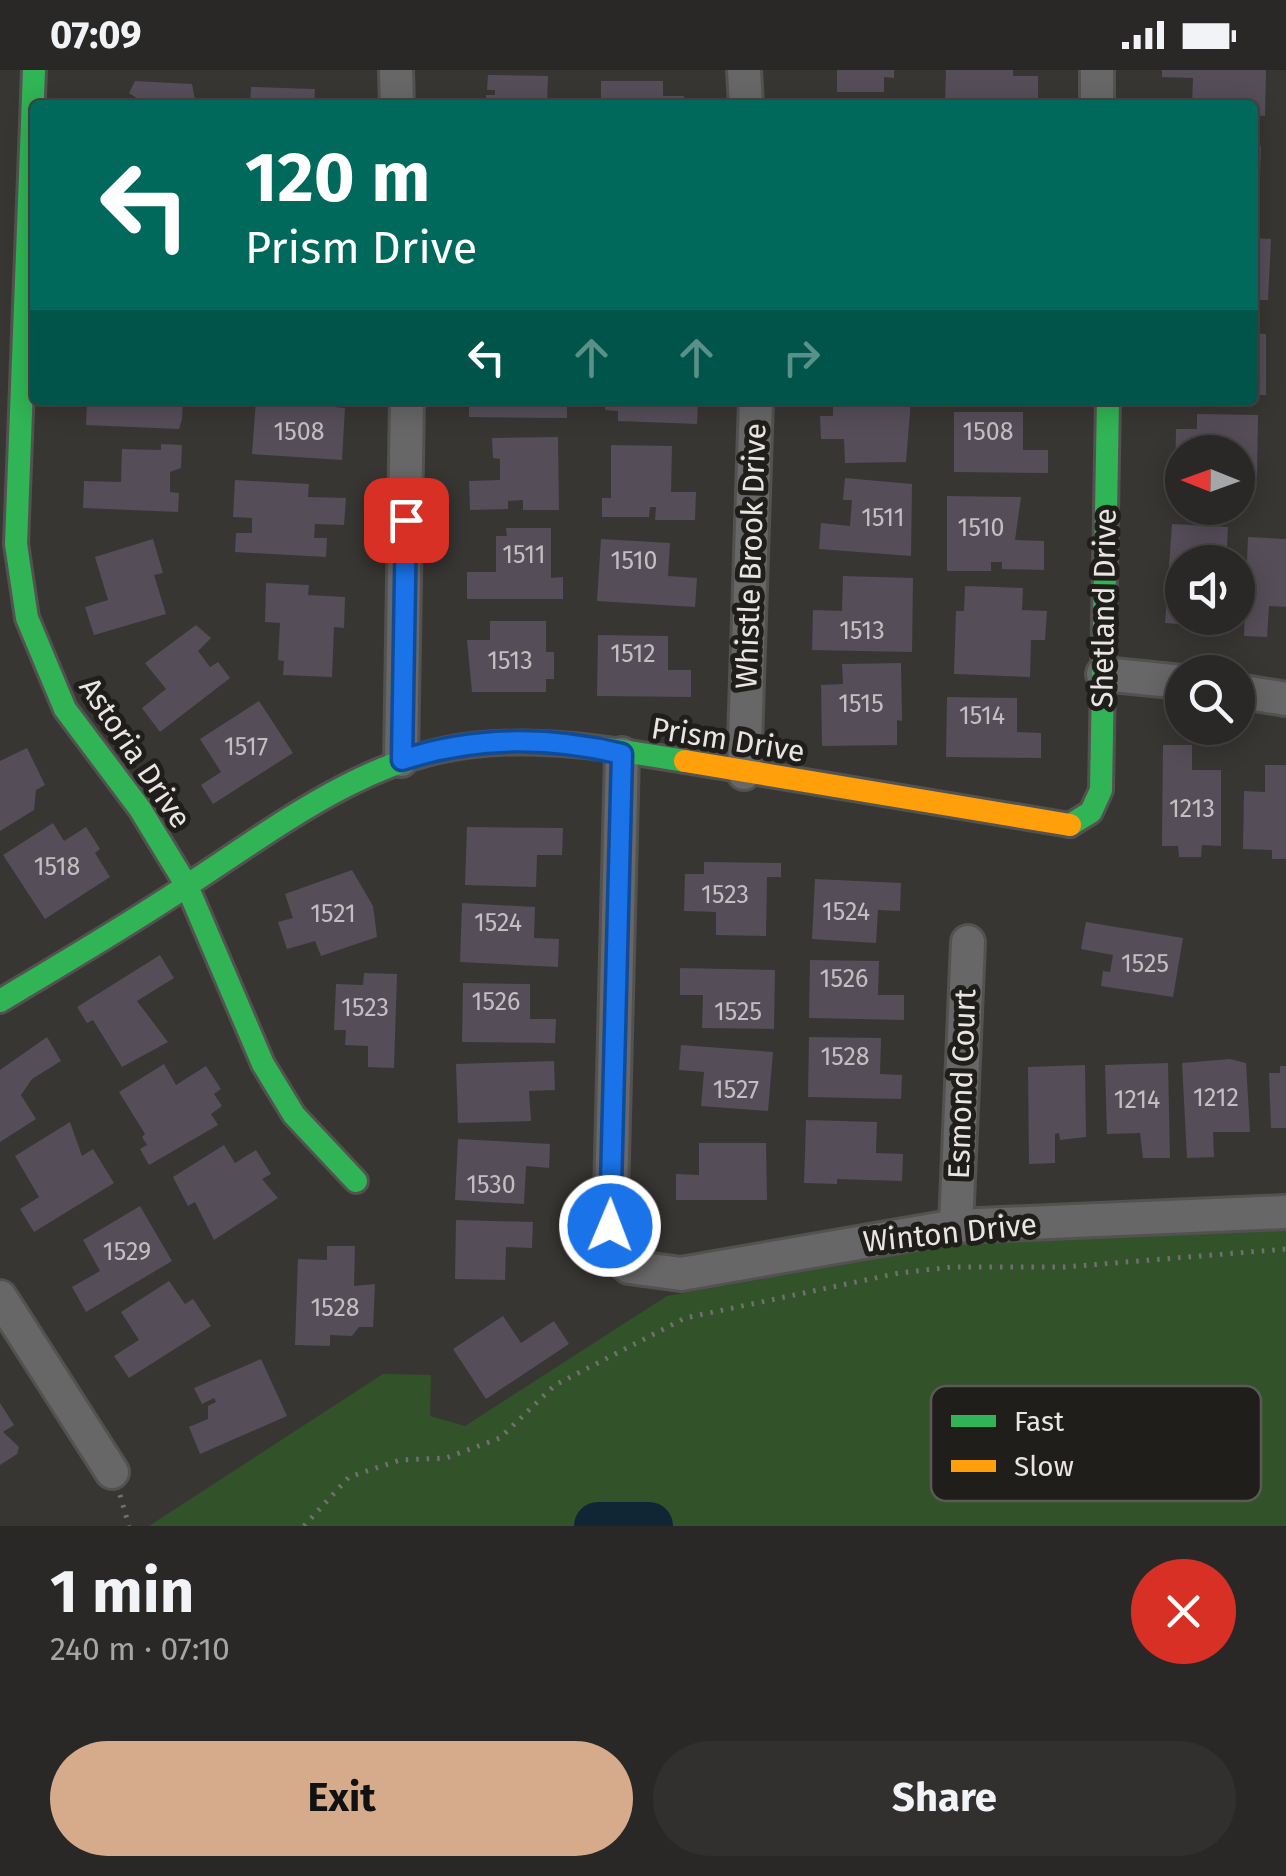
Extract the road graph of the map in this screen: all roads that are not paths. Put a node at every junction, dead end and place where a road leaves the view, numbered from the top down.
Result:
1 (34, 70) edge
2 (396, 70) edge
3 (744, 70) edge
4 (1098, 70) edge
5 (33, 100) edge
6 (397, 100) edge
7 (746, 100) edge
8 (1098, 100) edge
9 (30, 175) edge
10 (408, 405) edge
11 (756, 405) edge
12 (1108, 405) edge
13 (1104, 674) junction
14 (1165, 680) edge
15 (1255, 694) edge
16 (1286, 699) edge
17 (622, 754) junction
18 (402, 760) junction
19 (744, 773) junction
20 (1092, 813) joint
21 (187, 886) junction
22 (968, 942) dead end
23 (0, 1002) edge
24 (356, 1181) dead end
25 (1286, 1212) edge
26 (956, 1226) junction
27 (0, 1296) edge
28 (112, 1472) dead end

1 - 5 street, Astoria Drive
2 - 6 street
3 - 7 street
4 - 8 street
9 - 21 street, Astoria Drive
10 - 18 street
11 - 19 street, Whistle Brook Drive
12 - 13 street, Shetland Drive
13 - 14 street
13 - 20 street, Shetland Drive
15 - 16 street
17 - 18 street, Prism Drive
17 - 19 street, Prism Drive
17 - 26 street, Winton Drive
18 - 21 street, Prism Drive
19 - 20 street, Prism Drive
21 - 23 street, Prism Drive
21 - 24 street, Astoria Drive
22 - 26 street, Esmond Court
25 - 26 street, Winton Drive
27 - 28 street

